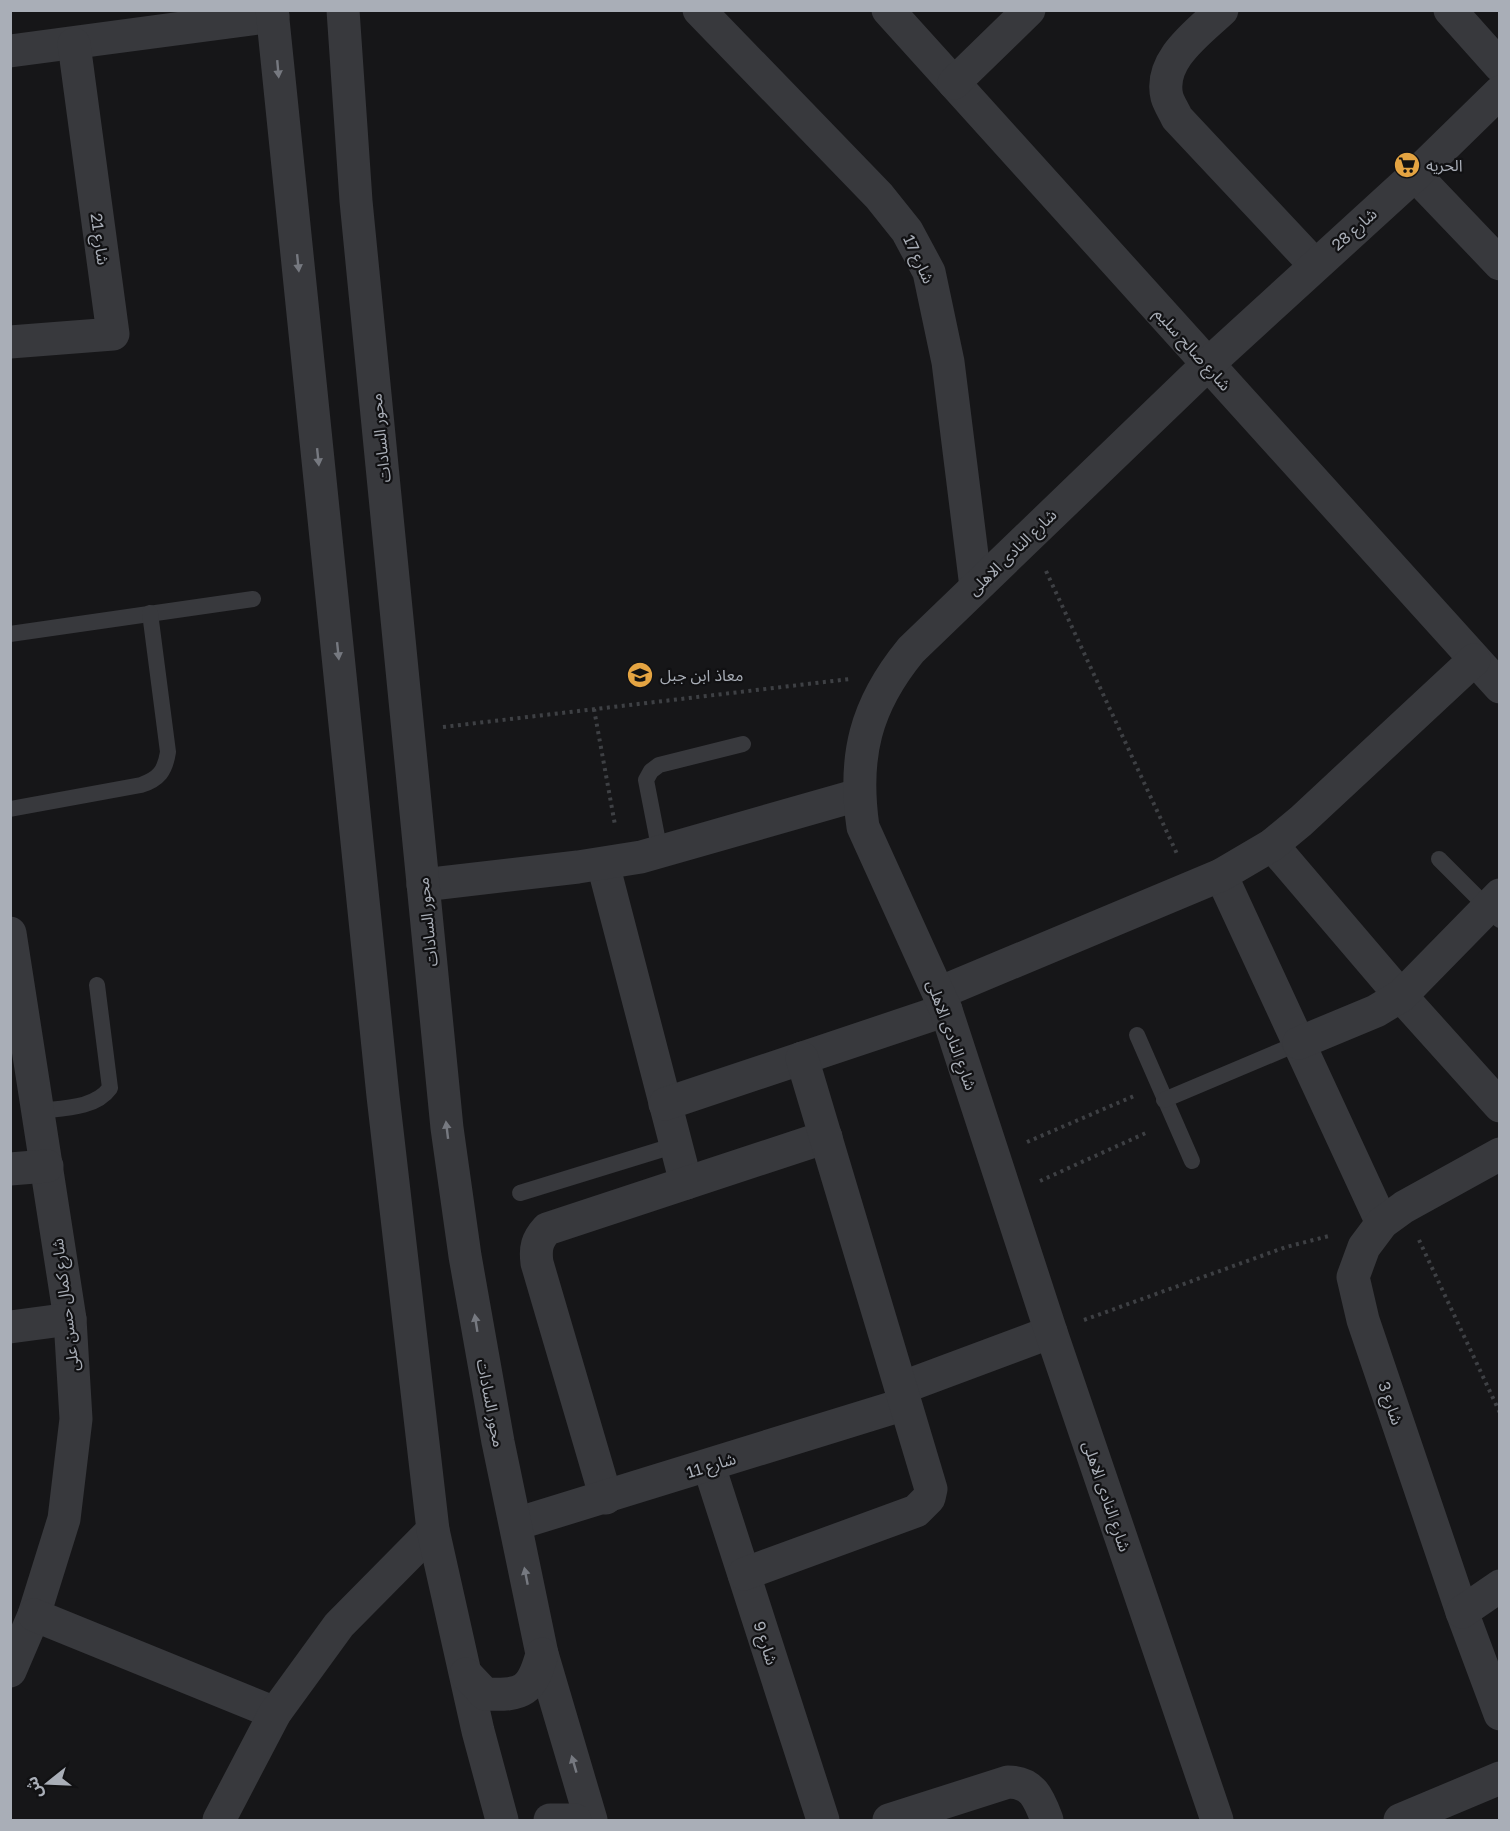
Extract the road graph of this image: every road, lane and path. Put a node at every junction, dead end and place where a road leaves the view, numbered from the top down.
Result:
1 (342, 10) edge
2 (699, 10) edge
3 (888, 10) edge
4 (1029, 10) edge
5 (1222, 10) edge
6 (1450, 10) edge
7 (272, 13) edge
8 (74, 44) junction
9 (10, 51) edge
10 (1500, 66) edge
11 (954, 83) junction
12 (1500, 92) edge
13 (1415, 175) junction
14 (1314, 264) junction
15 (1500, 264) edge
16 (10, 342) edge
17 (1207, 365) junction
18 (1029, 535) junction
19 (976, 587) junction
20 (253, 598) dead end
21 (150, 614) junction
22 (10, 634) edge
23 (1490, 669) edge
24 (891, 674) junction
25 (594, 710) junction
26 (409, 730) junction
27 (743, 744) dead end
28 (858, 795) junction
29 (10, 808) edge
30 (1272, 846) junction
31 (660, 852) junction
32 (1439, 859) dead end
33 (612, 862) junction
34 (1207, 881) junction
35 (423, 885) junction
36 (1496, 908) edge
37 (10, 933) edge
38 (97, 985) dead end
39 (1401, 996) junction
40 (943, 1002) junction
41 (1137, 1035) dead end
42 (1299, 1043) junction
43 (802, 1058) junction
44 (1161, 1093) junction
45 (665, 1104) junction
46 (1500, 1106) edge
47 (38, 1112) junction
48 (1174, 1120) junction
49 (826, 1137) junction
50 (676, 1145) junction
51 (1500, 1154) edge
52 (994, 1156) junction
53 (1192, 1161) dead end
54 (47, 1166) junction
55 (10, 1169) edge
56 (686, 1183) junction
57 (520, 1193) dead end
58 (1006, 1196) junction
59 (1393, 1215) junction
60 (70, 1319) junction
61 (10, 1327) edge
62 (1051, 1332) junction
63 (903, 1396) junction
64 (1500, 1413) edge
65 (709, 1466) junction
66 (606, 1498) junction
67 (516, 1524) junction
68 (434, 1530) junction
69 (744, 1574) junction
70 (1500, 1586) edge
71 (1462, 1612) junction
72 (34, 1615) junction
73 (542, 1654) junction
74 (10, 1671) edge
75 (466, 1674) junction
76 (275, 1713) junction
77 (1500, 1714) edge
78 (1500, 1778) edge
79 (219, 1821) edge
80 (502, 1821) edge
81 (549, 1821) edge
82 (575, 1821) edge
83 (591, 1821) edge
84 (823, 1821) edge
85 (889, 1821) edge
86 (1047, 1821) edge
87 (1217, 1821) edge
88 (1400, 1821) edge

1 - 26 street, محور السادات
2 - 19 street, شارع 17
3 - 11 street, شارع صالح سليم
4 - 11 street
5 - 14 street
6 - 10 street
7 - 8 street
7 -> 68 street
8 - 9 street
8 - 16 street, شارع 21
11 - 17 street, شارع صالح سليم
12 - 13 street, شارع 28
13 - 14 street, شارع 28
13 - 15 street
14 - 17 street, شارع 28
17 - 18 street, شارع النادى الاهلى
17 - 23 street, شارع صالح سليم
18 - 19 street, شارع النادى الاهلى
18 - 34 path
19 - 24 street, شارع النادى الاهلى
20 - 21 lane
21 - 22 lane
21 - 29 lane
23 - 30 street
24 - 25 path
24 - 28 street, شارع النادى الاهلى
25 - 26 path
25 - 33 path
26 - 35 street, محور السادات
27 - 31 lane
28 - 31 street
28 - 40 street, شارع النادى الاهلى
30 - 34 street
30 - 39 street
31 - 33 street
32 - 36 lane
33 - 35 street
33 - 45 street
34 - 40 street
34 - 42 street
67 -> 35 street, محور السادات
36 - 39 street
37 - 47 street, شارع كمال حسن على
38 - 47 lane
39 - 42 street
39 - 46 street
40 - 43 street
40 - 52 street, شارع النادى الاهلى
41 - 44 lane
42 - 44 lane
42 - 59 street
43 - 45 street
43 - 49 street
44 - 48 lane
44 - 52 path
45 - 50 street
47 - 54 street, شارع كمال حسن على
48 - 53 lane
48 - 58 path
49 - 56 street
49 - 63 street
50 - 56 street
50 - 57 lane
51 - 59 street, شارع 3
52 - 58 street, شارع النادى الاهلى
54 - 55 street
54 - 60 street, شارع كمال حسن على
56 - 66 street
58 - 62 street, شارع النادى الاهلى
59 - 62 path
59 - 64 path
59 - 71 street, شارع 3
60 - 61 street
60 - 72 street, شارع كمال حسن على
62 - 63 street, شارع 11
62 - 87 street, شارع النادى الاهلى
63 - 65 street, شارع 11
63 - 69 street
65 - 66 street, شارع 11
65 - 69 street, شارع 9
66 - 67 street, شارع 11
73 -> 67 street, محور السادات
68 - 75 street
68 - 76 street
69 - 84 street, شارع 9
70 - 71 street
71 - 77 street, شارع 3
72 - 74 street, شارع كمال حسن على
72 - 76 street
73 - 75 street
83 -> 73 street, محور السادات
75 - 80 street
76 - 79 street
78 - 88 street
81 - 82 street
85 - 86 street

